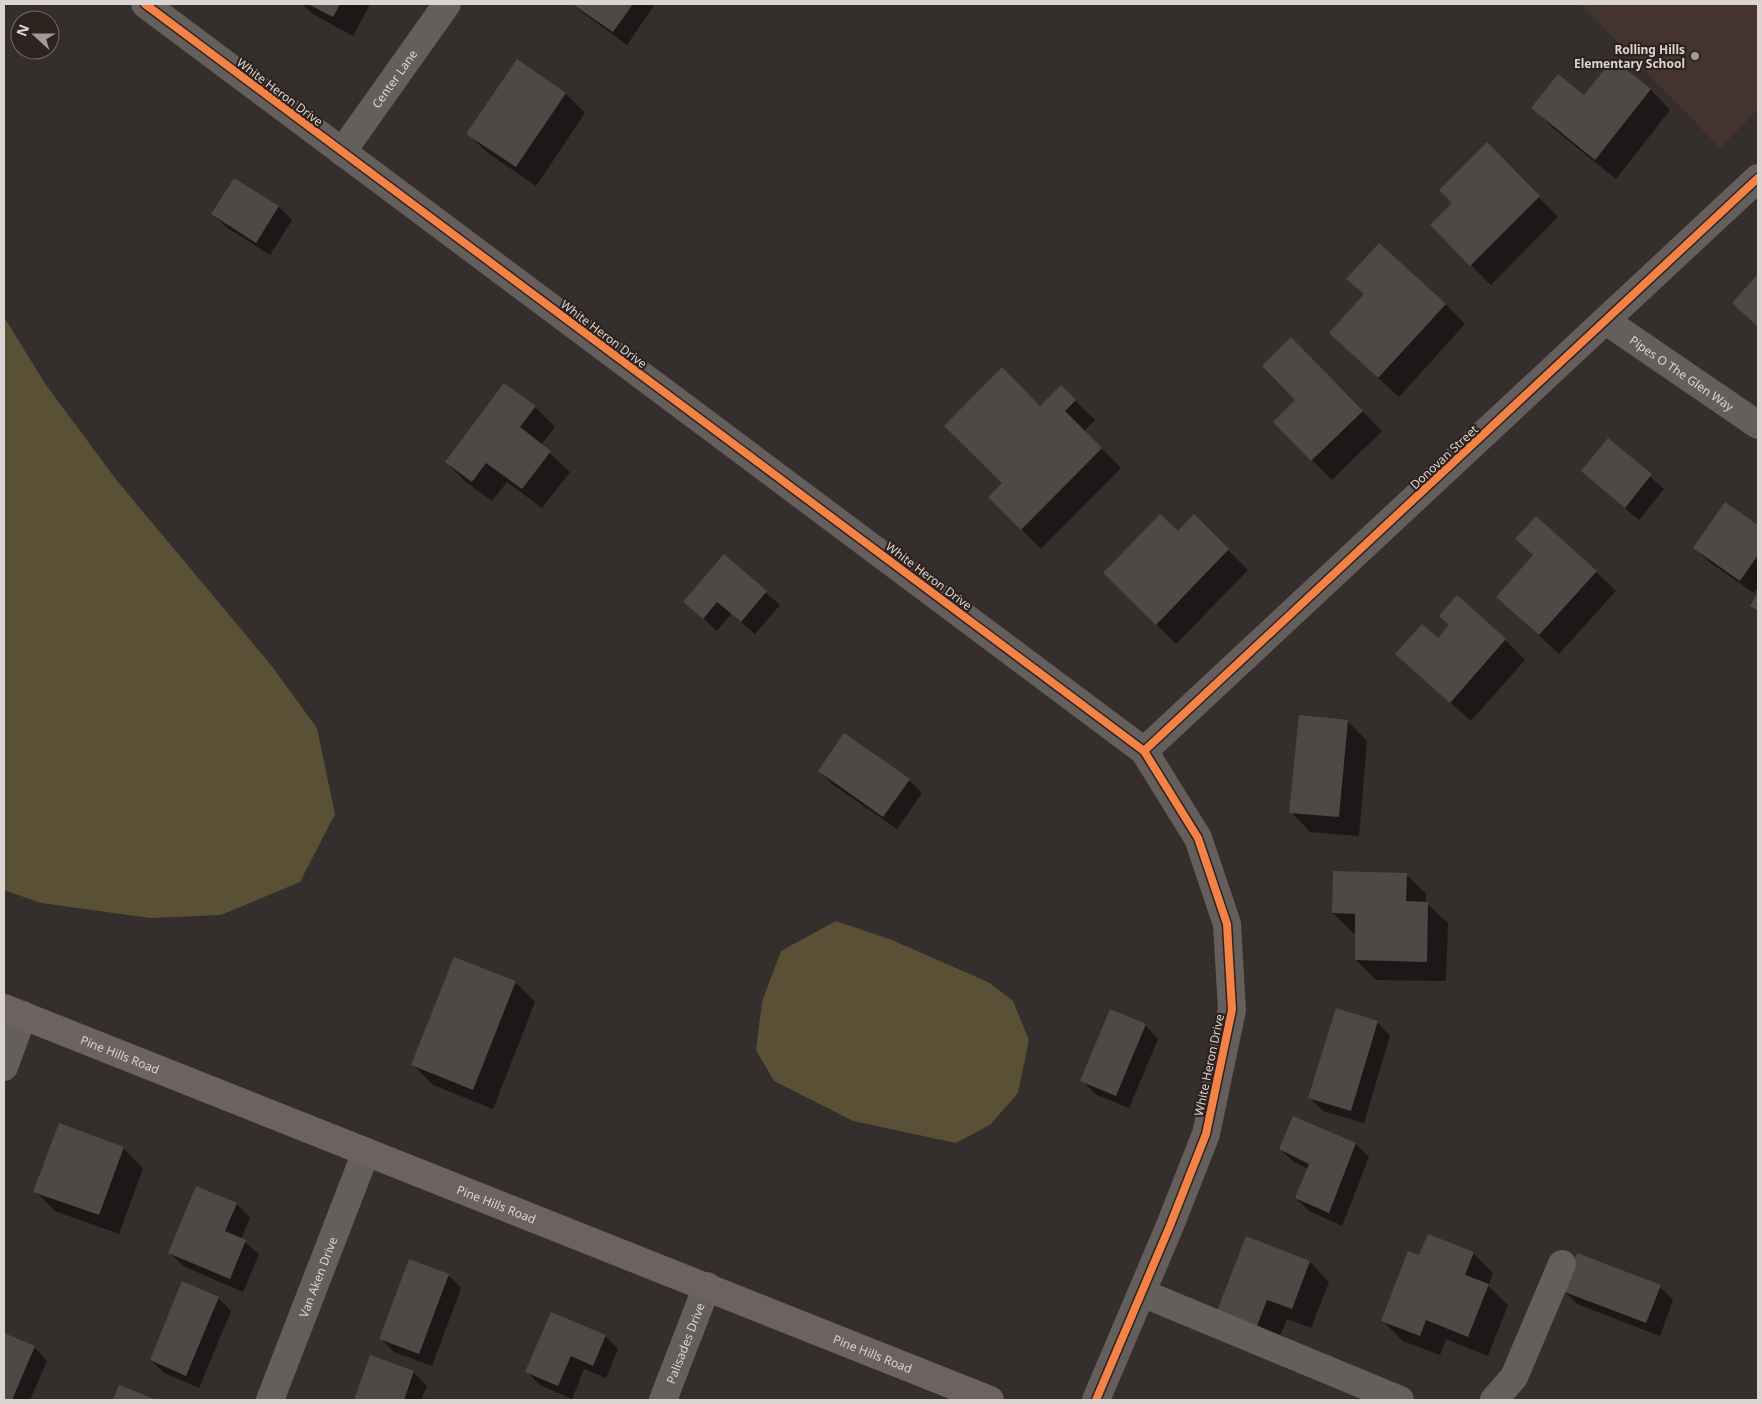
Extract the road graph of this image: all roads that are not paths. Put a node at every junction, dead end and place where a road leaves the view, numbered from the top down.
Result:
1 (145, 4) edge
2 (447, 4) edge
3 (342, 152) junction
4 (1758, 178) edge
5 (1606, 321) junction
6 (1758, 424) edge
7 (1144, 751) junction
8 (13, 1012) edge
9 (4, 1067) edge
10 (366, 1152) junction
11 (1562, 1264) dead end
12 (707, 1286) junction
13 (1142, 1292) junction
14 (270, 1400) edge
15 (664, 1400) edge
16 (990, 1400) edge
17 (1096, 1400) edge
18 (1400, 1400) edge
19 (1494, 1400) edge

1 - 3 street, White Heron Drive
2 - 3 street, Center Lane
3 - 7 street, White Heron Drive
4 - 5 street, Donovan Street
5 - 6 street, Pipes O The Glen Way
5 - 7 street, Donovan Street
7 - 13 street, White Heron Drive
8 - 9 street
8 - 10 main road, Pine Hills Road
10 - 12 main road, Pine Hills Road
10 - 14 street, Van Aken Drive
11 - 19 street
12 - 15 street, Palisades Drive
12 - 16 main road, Pine Hills Road
13 - 17 street, White Heron Drive
13 - 18 street

